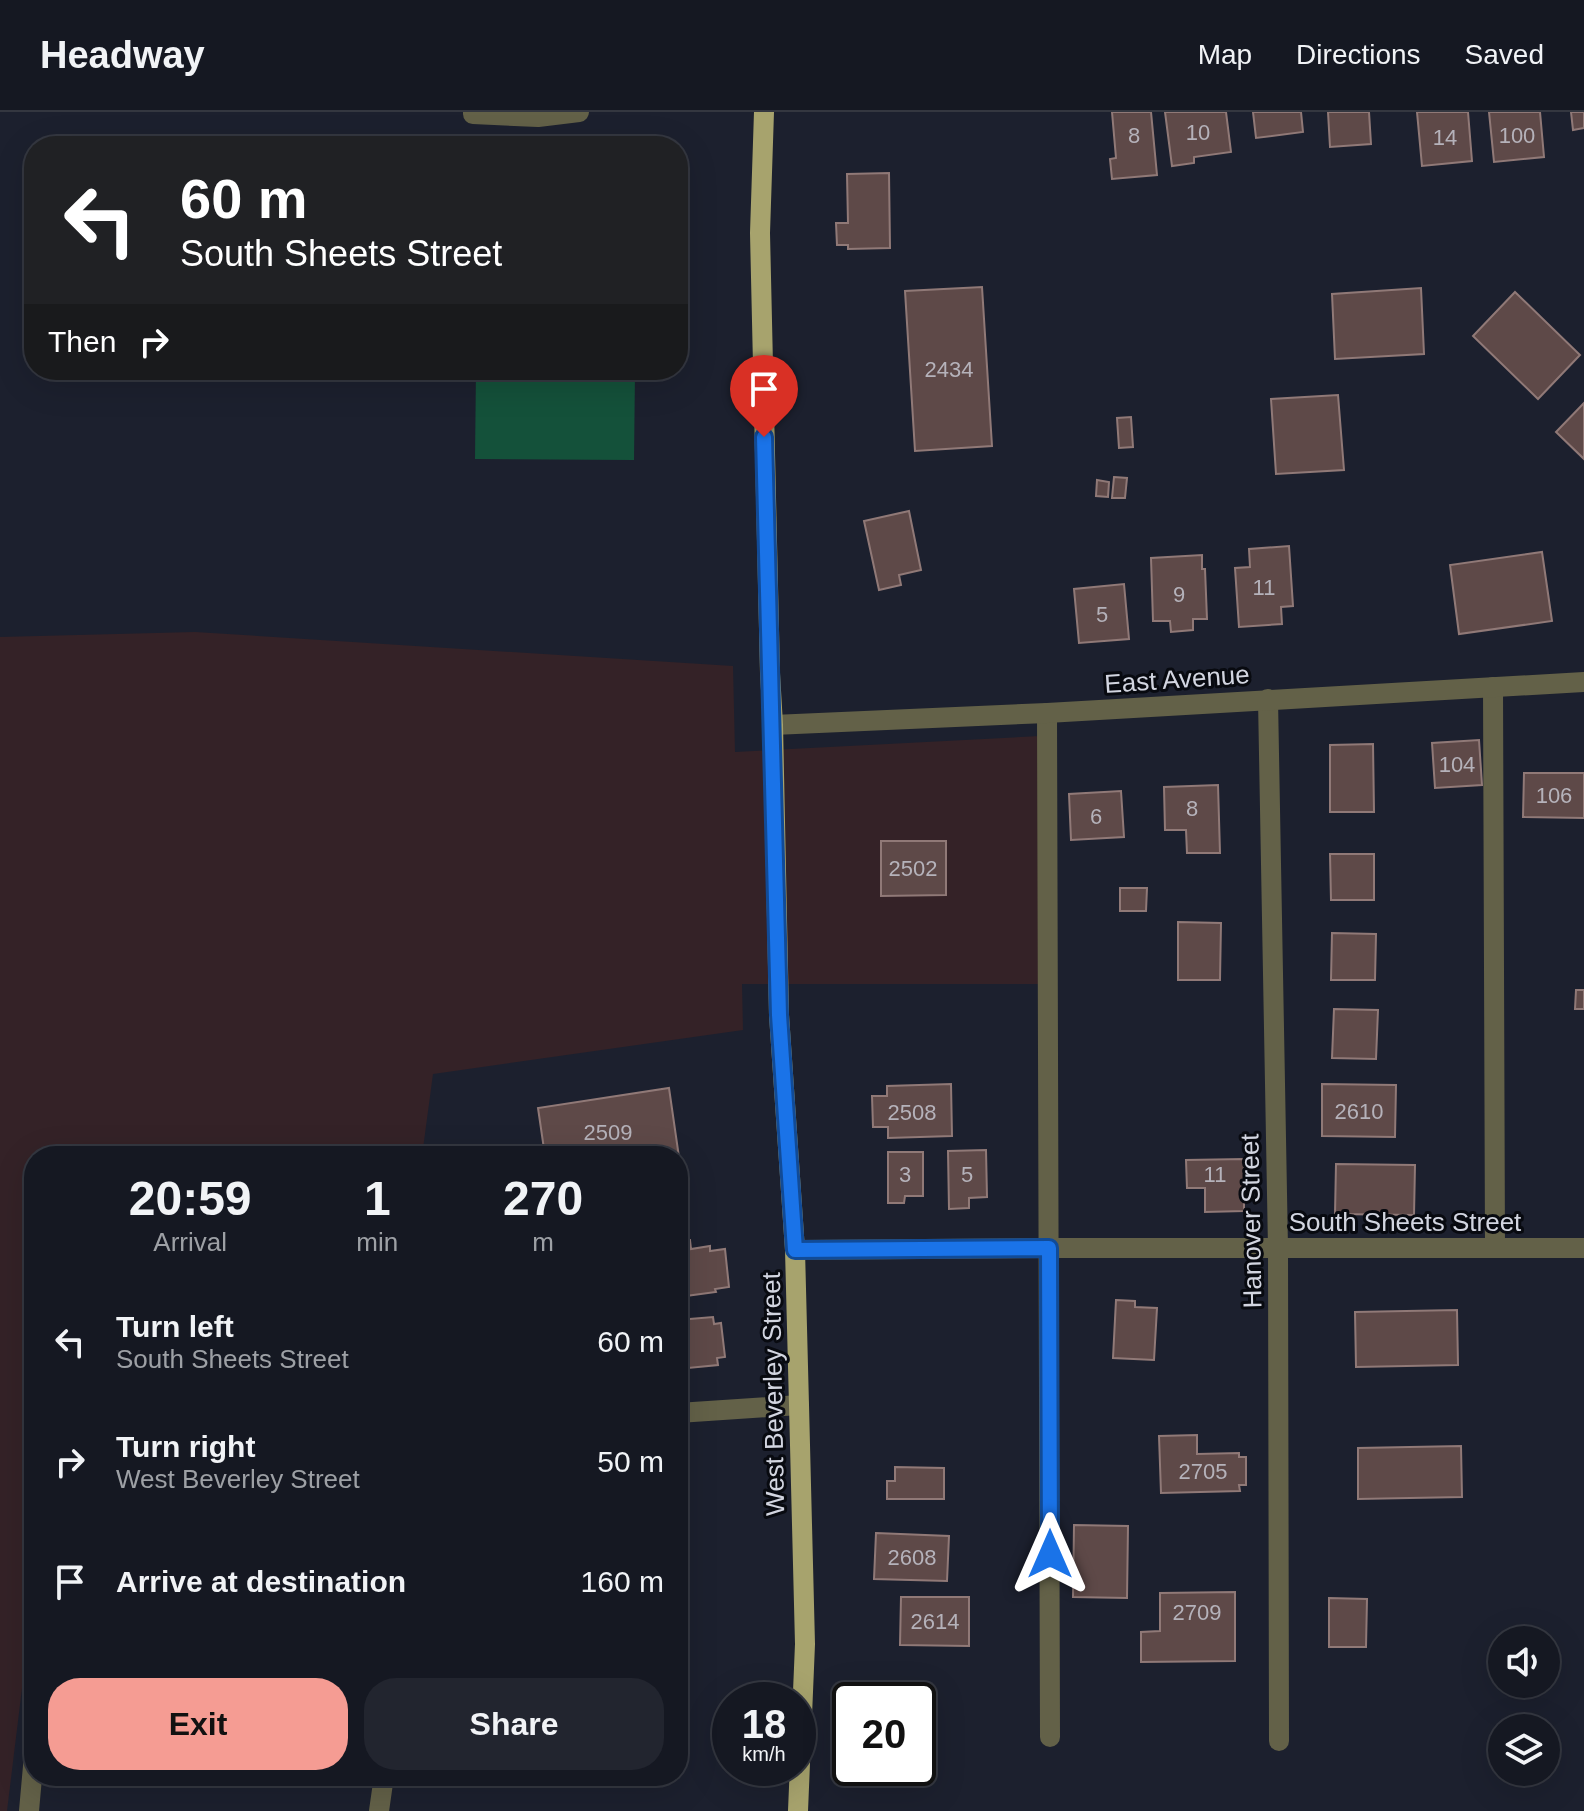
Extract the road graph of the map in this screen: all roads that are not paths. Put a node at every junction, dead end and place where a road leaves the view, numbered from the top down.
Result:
1 (473, 112) edge
2 (579, 112) edge
3 (764, 112) edge
4 (1584, 682) edge
5 (1493, 687) junction
6 (1268, 699) junction
7 (1047, 713) junction
8 (773, 725) junction
9 (1049, 1248) junction
10 (1278, 1248) junction
11 (1495, 1248) junction
12 (1584, 1248) edge
13 (795, 1250) junction
14 (799, 1405) junction
15 (688, 1412) edge
16 (1050, 1737) dead end
17 (1279, 1741) dead end
18 (31, 1786) edge
19 (383, 1786) edge
20 (29, 1811) edge
21 (379, 1811) edge
22 (798, 1811) edge

1 - 2 street
3 - 8 main road, West Beverley Street
4 - 5 street, East Avenue
5 - 6 street, East Avenue
5 - 11 street
6 - 7 street, East Avenue
6 - 10 street, Hanover Street
7 - 8 street, East Avenue
7 - 9 street
8 - 13 main road, West Beverley Street
9 - 10 street, South Sheets Street
9 - 13 street, South Sheets Street
9 - 16 street
10 - 11 street, South Sheets Street
10 - 17 street, Hanover Street
11 - 12 street, South Sheets Street
13 - 14 main road, West Beverley Street
14 - 15 street
14 - 22 main road, West Beverley Street
18 - 20 street
19 - 21 street

